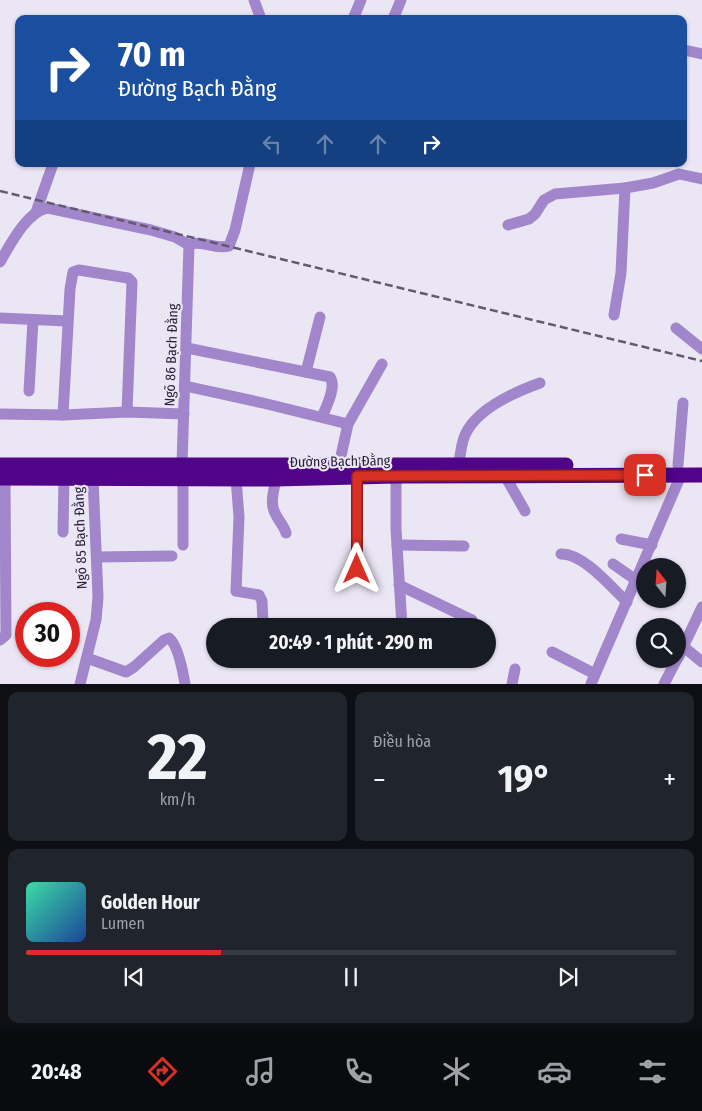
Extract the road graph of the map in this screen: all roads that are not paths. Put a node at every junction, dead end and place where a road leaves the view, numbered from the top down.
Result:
1 (254, 0) edge
2 (361, 0) edge
3 (401, 0) edge
4 (260, 15) edge
5 (355, 15) edge
6 (395, 15) edge
7 (687, 51) edge
8 (702, 54) edge
9 (52, 167) edge
10 (249, 167) edge
11 (675, 169) edge
12 (702, 179) edge
13 (625, 188) junction
14 (36, 212) junction
15 (508, 225) dead end
16 (189, 245) junction
17 (0, 262) edge
18 (614, 315) dead end
19 (0, 318) edge
20 (320, 318) dead end
21 (33, 320) junction
22 (67, 322) junction
23 (676, 328) dead end
24 (187, 348) junction
25 (702, 349) edge
26 (382, 364) dead end
27 (306, 372) junction
28 (540, 384) dead end
29 (185, 386) junction
30 (29, 391) dead end
31 (683, 403) dead end
32 (127, 412) junction
33 (0, 414) edge
34 (184, 414) junction
35 (64, 415) junction
36 (322, 417) junction
37 (348, 424) junction
38 (340, 465) junction
39 (458, 465) junction
40 (702, 465) edge
41 (679, 470) junction
42 (183, 472) junction
43 (2, 473) edge
44 (66, 474) junction
45 (702, 475) edge
46 (357, 476) junction
47 (396, 476) junction
48 (505, 476) junction
49 (93, 478) junction
50 (236, 478) junction
51 (276, 479) junction
52 (525, 511) dead end
53 (2, 521) edge
54 (63, 532) dead end
55 (286, 533) dead end
56 (622, 539) dead end
57 (183, 545) dead end
58 (397, 545) junction
59 (652, 545) junction
60 (464, 546) dead end
61 (561, 554) dead end
62 (172, 556) dead end
63 (97, 557) junction
64 (646, 558) edge
65 (613, 564) dead end
66 (357, 569) dead end
67 (636, 580) joint
68 (399, 585) junction
69 (627, 602) junction
70 (702, 606) edge
71 (263, 618) edge
72 (401, 618) edge
73 (468, 618) edge
74 (686, 635) edge
75 (0, 640) edge
76 (686, 648) edge
77 (552, 652) dead end
78 (87, 658) junction
79 (701, 659) edge
80 (672, 668) edge
81 (515, 669) dead end
82 (593, 679) edge
83 (80, 684) edge
84 (185, 684) edge
85 (512, 684) edge
86 (664, 684) edge

1 - 4 street
2 - 5 street
3 - 6 street
7 - 8 street
9 - 14 street
10 - 16 street
11 - 12 street
11 - 13 street
13 - 15 street
13 - 18 street
14 - 16 street
14 - 17 street
16 - 24 street, Ngõ 86 Bạch Đằng
19 - 21 street
20 - 27 street
21 - 22 street
21 - 30 street
22 - 32 street
22 - 35 street
23 - 25 street
24 - 27 street
24 - 29 street, Ngõ 86 Bạch Đằng
26 - 37 street
27 - 36 street
28 - 39 street
29 - 34 street, Ngõ 86 Bạch Đằng
29 - 36 street
31 - 41 street
32 - 34 street
32 - 35 street
33 - 35 street
34 - 42 street, Ngõ 86 Bạch Đằng
36 - 37 street
37 - 38 street
38 - 39 highway, Đường Bạch Đằng
38 - 42 highway, Đường Bạch Đằng
39 - 41 highway, Đường Bạch Đằng
40 - 41 highway
41 - 45 highway
41 - 48 highway, Đường Bạch Đằng
41 - 59 street
42 - 44 highway, Đường Bạch Đằng
42 - 49 highway, Đường Bạch Đằng
42 - 50 highway, Đường Bạch Đằng
42 - 57 street, Ngõ 86 Bạch Đằng
43 - 44 highway, Đường Bạch Đằng
43 - 53 street
44 - 49 highway, Đường Bạch Đằng
44 - 54 street
46 - 47 highway, Đường Bạch Đằng
46 - 51 highway, Đường Bạch Đằng
46 - 66 street
47 - 48 highway, Đường Bạch Đằng
47 - 58 street
48 - 52 street
49 - 63 street, Ngõ 85 Bạch Đằng
50 - 51 highway, Đường Bạch Đằng
50 - 71 street
51 - 55 street
53 - 75 street
56 - 59 street
58 - 60 street
58 - 68 street
59 - 64 street
61 - 69 street
62 - 63 street
63 - 78 street, Ngõ 85 Bạch Đằng
65 - 67 street
67 - 69 street
68 - 72 street
68 - 73 street
69 - 82 street
70 - 74 street
76 - 79 street
77 - 82 street
78 - 83 street, Ngõ 85 Bạch Đằng
78 - 84 street
80 - 86 street
81 - 85 street

